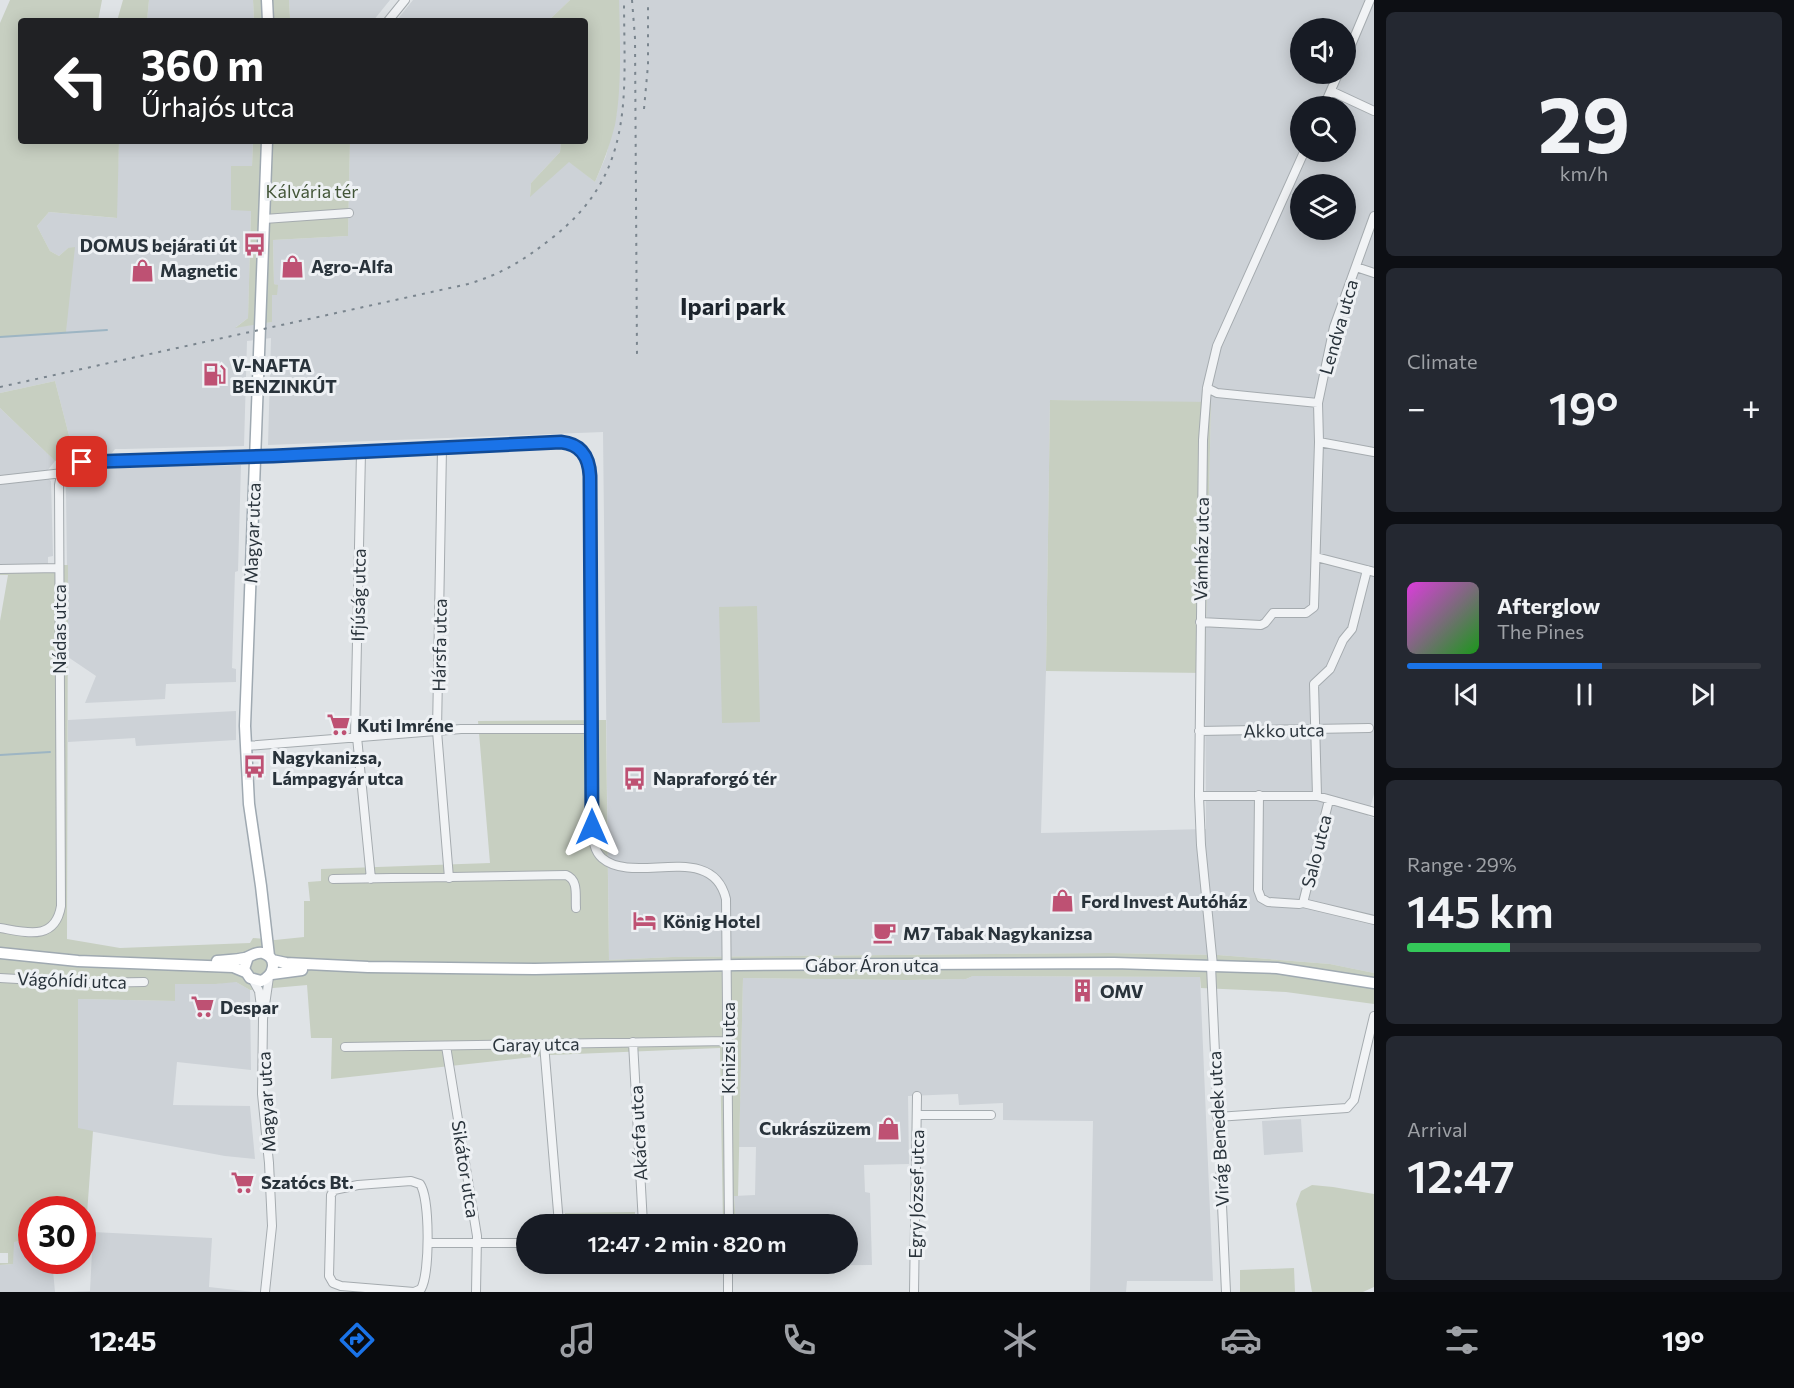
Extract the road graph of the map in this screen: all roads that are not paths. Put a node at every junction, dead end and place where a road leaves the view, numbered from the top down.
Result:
1 (267, 0) edge
2 (405, 0) edge
3 (1371, 0) edge
4 (268, 18) edge
5 (390, 18) edge
6 (1356, 34) edge
7 (1334, 84) edge
8 (1331, 91) junction
9 (1329, 96) edge
10 (1374, 111) edge
11 (267, 144) edge
12 (1300, 162) edge
13 (349, 213) dead end
14 (1374, 216) edge
15 (264, 219) junction
16 (1356, 267) junction
17 (1374, 273) edge
18 (1207, 388) junction
19 (1318, 404) junction
20 (1319, 442) junction
21 (442, 448) junction
22 (361, 452) junction
23 (1374, 452) edge
24 (255, 457) junction
25 (63, 472) junction
26 (0, 480) edge
27 (1316, 557) junction
28 (59, 568) junction
29 (0, 569) edge
30 (1371, 571) edge
31 (1200, 622) junction
32 (1368, 728) dead end
33 (592, 729) junction
34 (1316, 729) junction
35 (437, 730) junction
36 (1199, 731) junction
37 (356, 737) junction
38 (246, 746) junction
39 (1260, 795) junction
40 (1199, 796) junction
41 (1317, 796) junction
42 (1329, 800) junction
43 (1374, 812) edge
44 (449, 878) junction
45 (333, 879) dead end
46 (371, 879) junction
47 (1303, 903) junction
48 (576, 908) dead end
49 (1374, 920) edge
50 (264, 924) junction
51 (0, 928) edge
52 (0, 953) edge
53 (249, 956) junction
54 (270, 958) junction
55 (183, 964) junction
56 (728, 965) junction
57 (1212, 966) junction
58 (368, 967) junction
59 (270, 975) junction
60 (249, 976) junction
61 (0, 978) edge
62 (144, 982) dead end
63 (1374, 983) edge
64 (1374, 1016) edge
65 (263, 1019) junction
66 (728, 1041) junction
67 (633, 1042) junction
68 (544, 1044) junction
69 (446, 1046) junction
70 (345, 1047) dead end
71 (918, 1096) dead end
72 (917, 1115) junction
73 (991, 1115) dead end
74 (1217, 1117) junction
75 (558, 1214) edge
76 (642, 1214) edge
77 (729, 1214) edge
78 (428, 1243) junction
79 (516, 1243) edge
80 (478, 1244) junction
81 (728, 1274) edge
82 (265, 1292) edge
83 (476, 1292) edge
84 (728, 1292) edge
85 (914, 1292) edge
86 (1226, 1292) edge

1 - 4 main road
2 - 5 street
3 - 6 street
7 - 8 street
8 - 9 street
8 - 10 street
11 - 15 main road, Magyar utca
12 - 18 street, Vámház utca
13 - 15 street
14 - 16 street, Lendva utca
15 - 24 main road, Magyar utca
16 - 17 street
16 - 19 street, Lendva utca
18 - 19 street
18 - 31 street, Vámház utca
19 - 20 street, Lendva utca
20 - 23 street
20 - 27 street, Lendva utca
21 - 22 street
21 - 33 street
21 - 35 street, Hársfa utca
22 - 24 street
22 - 37 street, Ifjúság utca
24 - 25 street
24 - 38 main road, Magyar utca
25 - 26 street
25 - 28 street, Nádas utca
27 - 30 street
27 - 31 street, Lendva utca
28 - 29 street
28 - 51 street, Nádas utca
30 - 34 street
31 - 36 street, Vámház utca
32 - 34 street, Akko utca
33 - 35 street
33 - 56 street, Kinizsi utca
34 - 36 street, Akko utca
34 - 41 street
35 - 37 street
35 - 44 street, Hársfa utca
36 - 40 street, Vámház utca
37 - 38 street
37 - 46 street, Ifjúság utca
38 - 50 main road, Magyar utca
39 - 40 street
39 - 41 street
39 - 47 street
40 - 57 street, Vámház utca
41 - 42 street
42 - 43 street
42 - 47 street, Salo utca
44 - 46 street
44 - 48 street
45 - 46 street
47 - 49 street
50 - 53 main road, Magyar utca
50 - 54 main road, Magyar utca
52 - 55 main road
53 - 54 main road
53 - 55 main road
53 - 60 main road
54 - 58 main road, Gábor Áron utca
54 - 59 main road
55 - 60 main road
56 - 57 main road, Gábor Áron utca
56 - 58 main road, Gábor Áron utca
56 - 66 street, Kinizsi utca
57 - 63 main road, Gábor Áron utca
57 - 74 street, Virág Benedek utca
58 - 59 main road, Gábor Áron utca
59 - 60 main road
59 - 65 street, Magyar utca
60 - 65 street, Magyar utca
61 - 62 street, Vágóhídi utca
64 - 74 street
65 - 82 street, Magyar utca
66 - 67 street, Garay utca
66 - 77 street, Kinizsi utca
67 - 68 street, Garay utca
67 - 76 street, Akácfa utca
68 - 69 street, Garay utca
68 - 75 street
69 - 70 street, Garay utca
69 - 80 street, Sikátor utca
71 - 72 street, Egry József utca
72 - 73 street
72 - 85 street, Egry József utca
74 - 86 street, Virág Benedek utca
78 - 78 street
78 - 80 street
79 - 80 street
80 - 83 street, Sikátor utca
81 - 84 street

